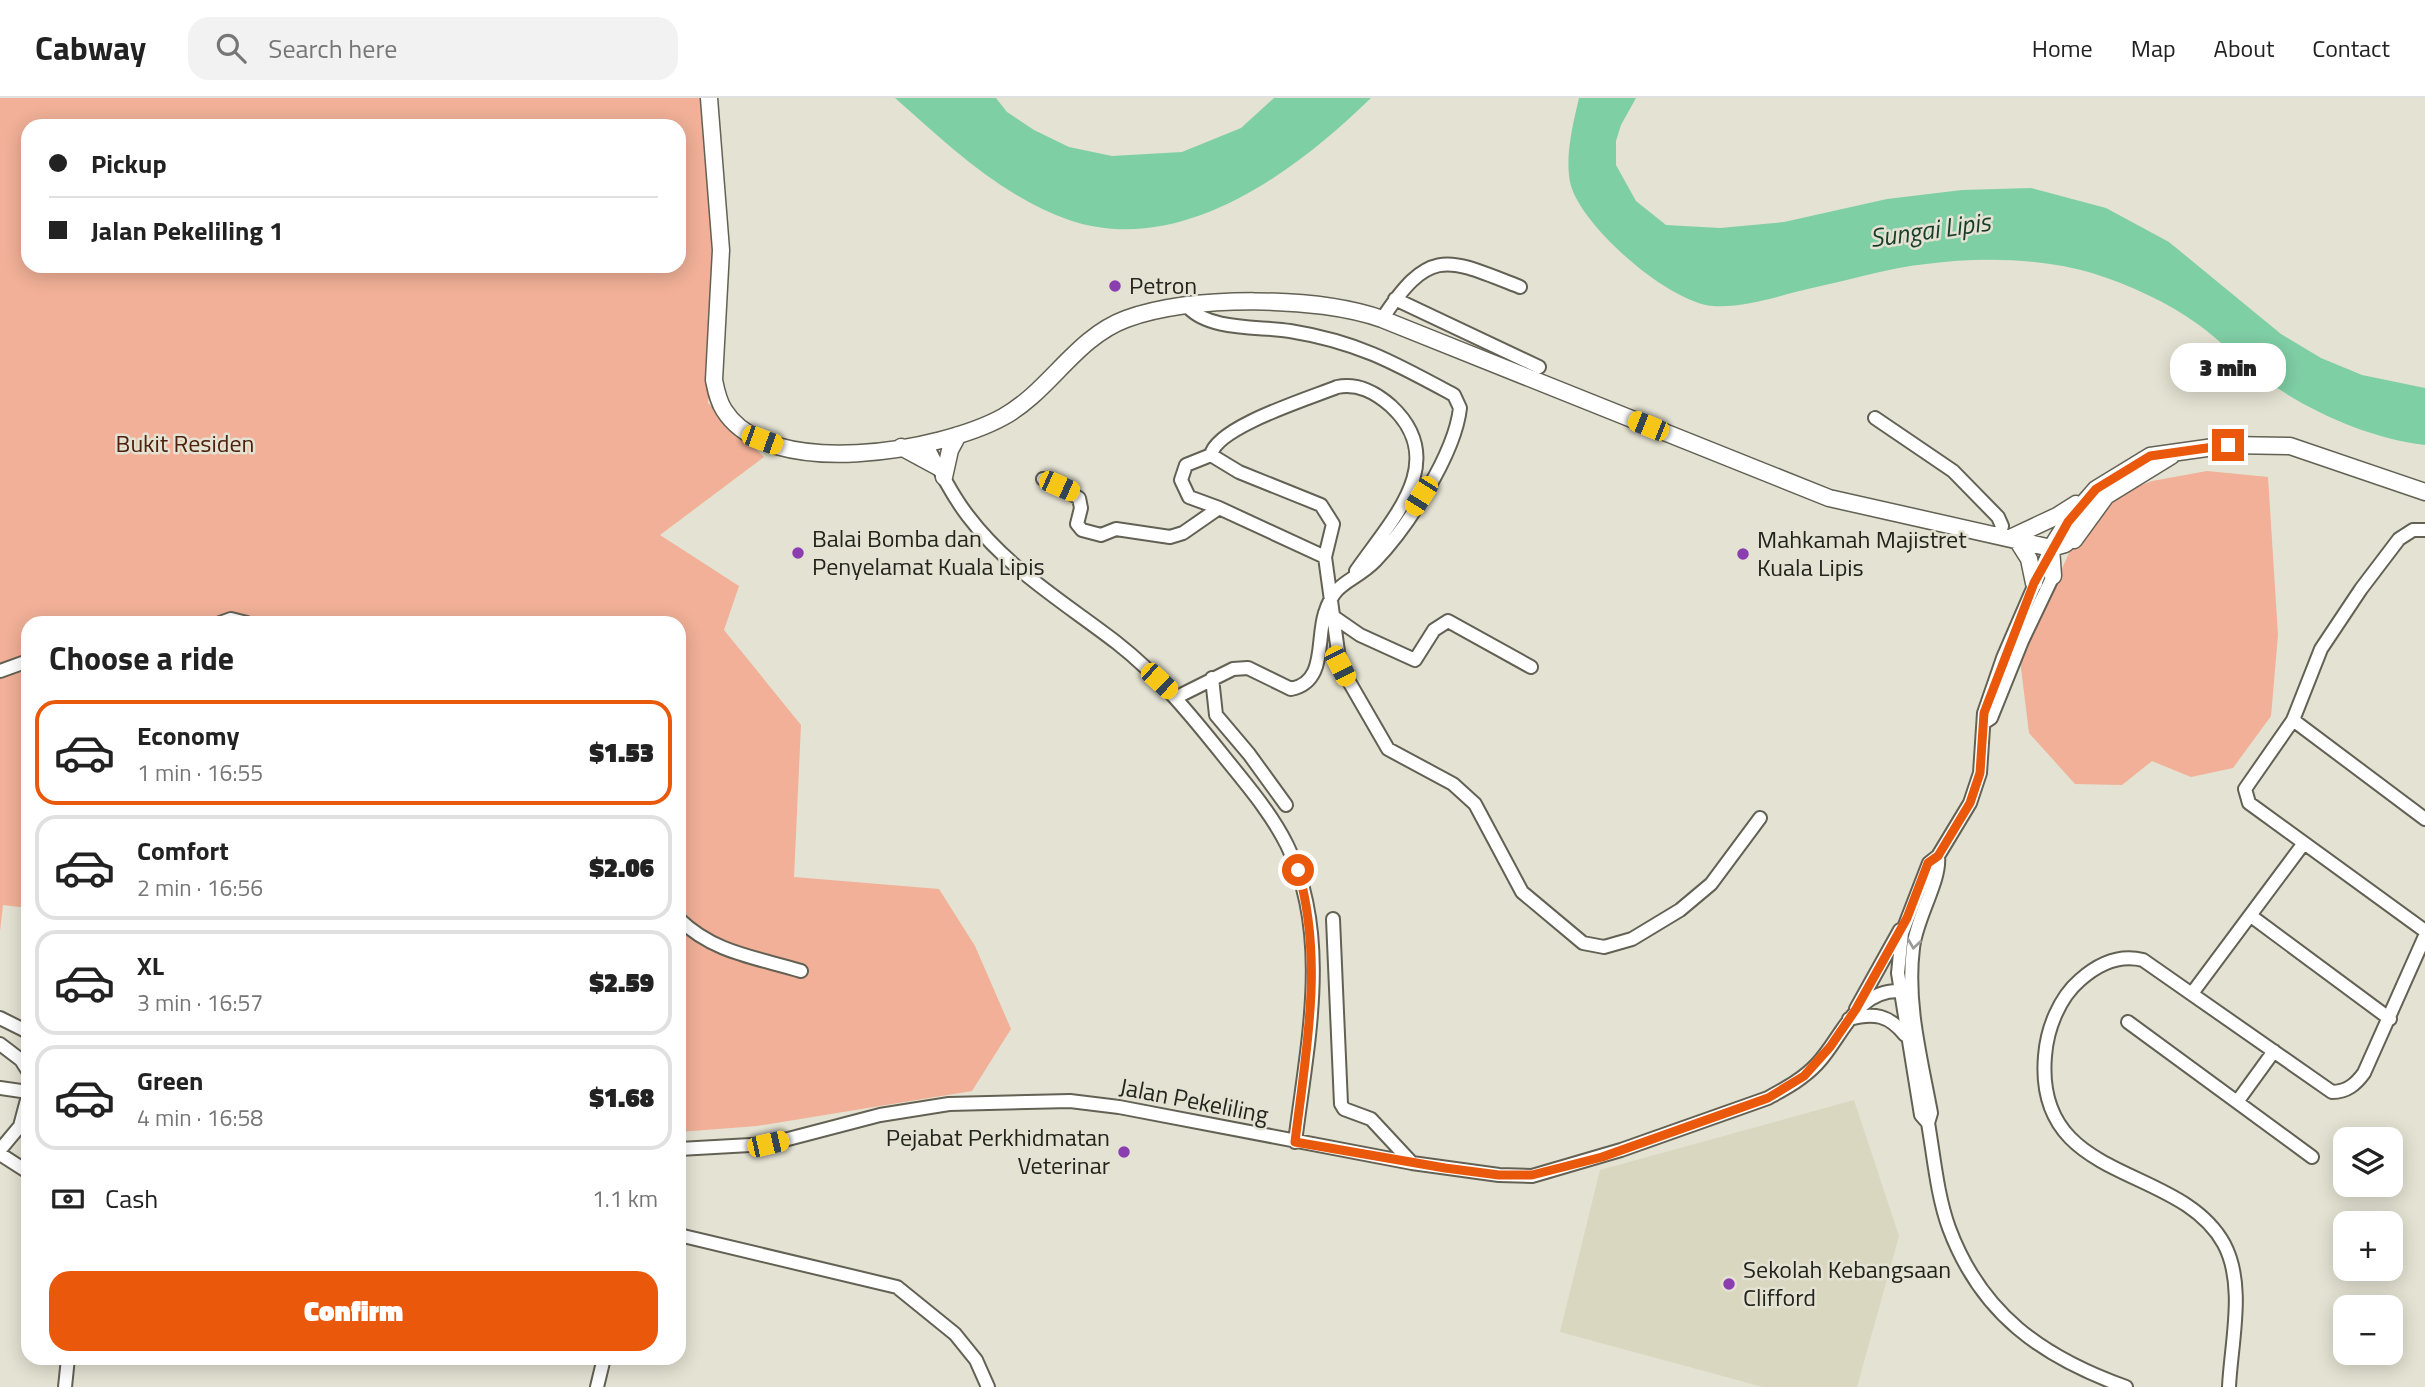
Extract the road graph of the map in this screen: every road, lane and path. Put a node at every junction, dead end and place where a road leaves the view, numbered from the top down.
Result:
1 (709, 98) edge
2 (1520, 287) dead end
3 (1395, 299) junction
4 (1188, 307) junction
5 (1382, 319) junction
6 (1539, 368) dead end
7 (1875, 418) dead end
8 (957, 435) junction
9 (926, 443) junction
10 (901, 447) junction
11 (2178, 452) junction
12 (1211, 456) junction
13 (941, 472) junction
14 (1043, 479) dead end
15 (2096, 489) junction
16 (2425, 492) edge
17 (1219, 509) junction
18 (2425, 530) edge
19 (2078, 532) junction
20 (2009, 538) junction
21 (2051, 548) junction
22 (1325, 557) junction
23 (2053, 576) junction
24 (1352, 578) junction
25 (2034, 583) junction
26 (1331, 594) junction
27 (1334, 617) junction
28 (21, 664) edge
29 (1531, 667) dead end
30 (0, 671) edge
31 (1212, 678) junction
32 (1177, 697) junction
33 (2293, 720) junction
34 (1985, 722) junction
35 (1286, 804) dead end
36 (1760, 818) dead end
37 (2425, 819) edge
38 (2304, 843) junction
39 (1938, 856) junction
40 (2251, 916) junction
41 (1907, 918) junction
42 (1333, 919) dead end
43 (686, 925) edge
44 (2425, 931) edge
45 (2425, 936) edge
46 (801, 971) dead end
47 (1911, 973) junction
48 (1898, 991) junction
49 (2193, 992) junction
50 (1913, 1013) junction
51 (1852, 1014) junction
52 (0, 1018) edge
53 (2390, 1019) junction
54 (2128, 1022) dead end
55 (21, 1028) edge
56 (1905, 1035) junction
57 (0, 1044) edge
58 (2274, 1051) junction
59 (21, 1060) edge
60 (0, 1088) edge
61 (21, 1092) edge
62 (2237, 1101) junction
63 (21, 1122) edge
64 (1927, 1123) junction
65 (1295, 1142) junction
66 (686, 1149) edge
67 (0, 1152) edge
68 (2312, 1157) dead end
69 (1412, 1163) junction
70 (21, 1167) edge
71 (686, 1237) edge
72 (67, 1365) edge
73 (602, 1365) edge
74 (65, 1387) edge
75 (597, 1387) edge
76 (988, 1387) edge
77 (2126, 1387) edge
78 (2229, 1387) edge

1 - 10 main road
2 - 3 street
3 - 5 street
3 - 6 street
4 - 5 main road
4 - 8 main road
4 - 24 street
5 - 20 main road
7 - 20 street
8 - 9 main road
8 - 13 main road
9 - 10 main road
9 - 13 street
10 - 13 main road
11 - 15 main road
11 - 16 main road
11 - 19 main road
12 - 17 street
12 - 22 street
12 - 24 street
13 - 32 street
14 - 17 street
15 - 20 main road
15 - 21 main road
17 - 22 street
18 - 33 street
19 - 21 main road
19 - 23 main road
20 - 21 main road
20 - 25 main road
21 - 23 main road
21 - 25 street
22 - 26 street
23 - 34 street
24 - 26 street
25 - 34 street
26 - 27 street
26 - 31 street
27 - 29 street
27 - 36 street
28 - 30 street
31 - 32 street
31 - 35 street
32 - 65 street
33 - 37 street
33 - 38 street
34 - 39 street
38 - 40 street
38 - 44 street
39 - 41 street
39 -> 47 street
40 - 49 street
40 - 53 street
41 - 48 street
41 - 51 street
42 - 69 street
43 - 46 street
45 - 53 street
47 - 48 street
47 - 50 street
48 - 50 street
48 - 51 street, Jalan Pekeliling
48 - 56 street
49 - 58 street
49 - 78 street
50 - 64 street
51 - 56 street
51 - 69 street, Jalan Pekeliling
52 - 55 street
53 - 58 street
54 - 62 street
56 - 64 street
57 - 59 street
58 - 62 street
60 - 61 street
62 - 68 street
63 - 67 street
64 - 77 street
65 - 66 street, Jalan Pekeliling
65 - 69 street, Jalan Pekeliling
67 - 70 street
71 - 76 street
72 - 74 street
73 - 75 street

